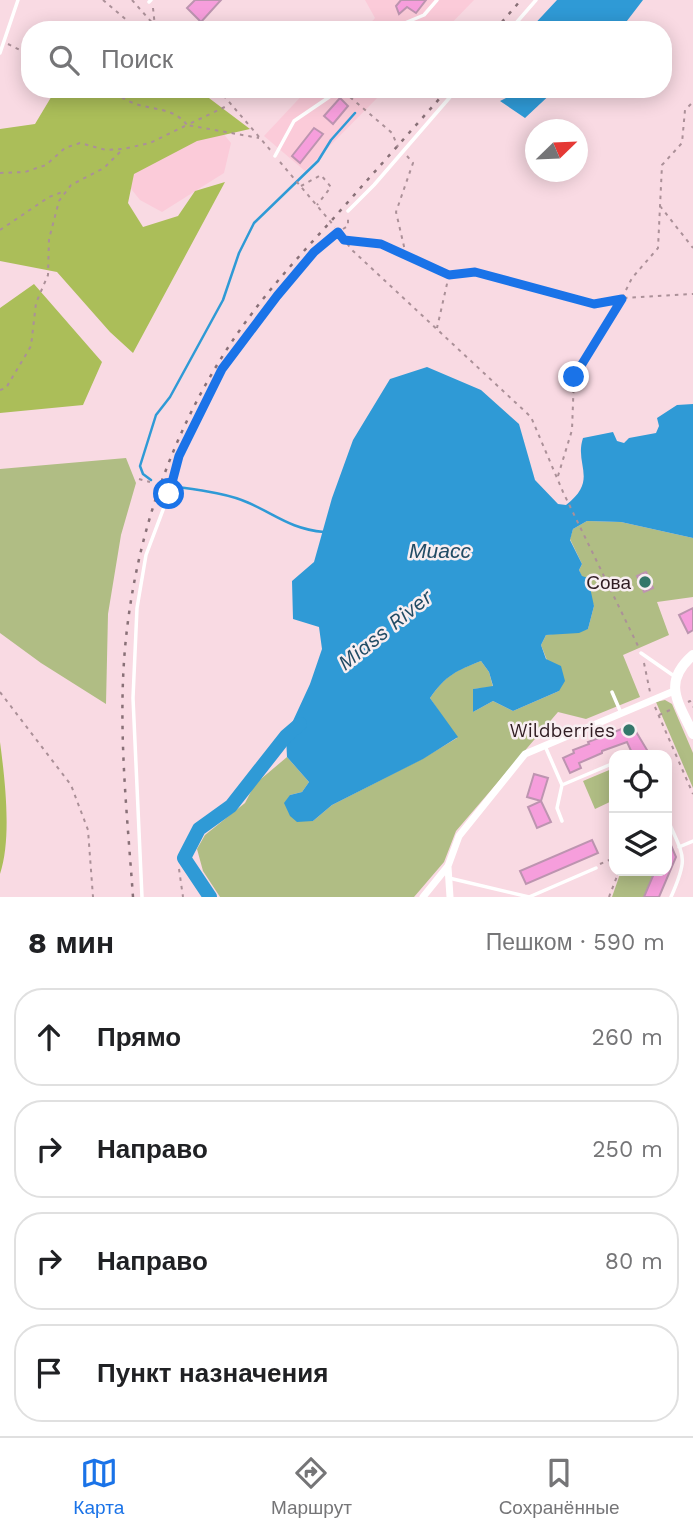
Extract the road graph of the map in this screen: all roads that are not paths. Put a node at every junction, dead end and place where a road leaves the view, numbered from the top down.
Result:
1 (19, 0) edge
2 (437, 0) edge
3 (536, 0) edge
4 (410, 21) edge
5 (518, 21) edge
6 (0, 53) edge
7 (328, 98) edge
8 (449, 98) edge
9 (275, 156) road end
10 (348, 211) road end
11 (338, 232) road end
12 (641, 653) road end
13 (693, 655) edge
14 (676, 677) junction
15 (674, 691) junction
16 (612, 692) dead end
17 (621, 713) junction
18 (693, 734) edge
19 (545, 746) junction
20 (609, 765) edge
21 (562, 785) junction
22 (562, 821) dead end
23 (672, 830) edge
24 (693, 841) edge
25 (679, 847) junction
26 (448, 866) junction
27 (596, 868) dead end
28 (449, 877) junction
29 (537, 895) edge
30 (142, 897) edge
31 (423, 897) edge
32 (450, 897) edge
33 (671, 897) edge

1 - 6 lane
2 - 4 lane
3 - 5 lane
7 - 9 lane
8 - 10 lane
11 - 30 lane
12 - 14 lane
13 - 14 street
14 - 15 street
15 - 17 street
15 - 18 street
16 - 17 lane
17 - 19 street
19 - 21 lane
19 - 26 street
20 - 21 lane
21 - 22 lane
23 - 25 lane
24 - 25 lane
25 - 33 lane
26 - 28 street
26 - 31 street
27 - 29 lane
28 - 29 lane
28 - 32 street

